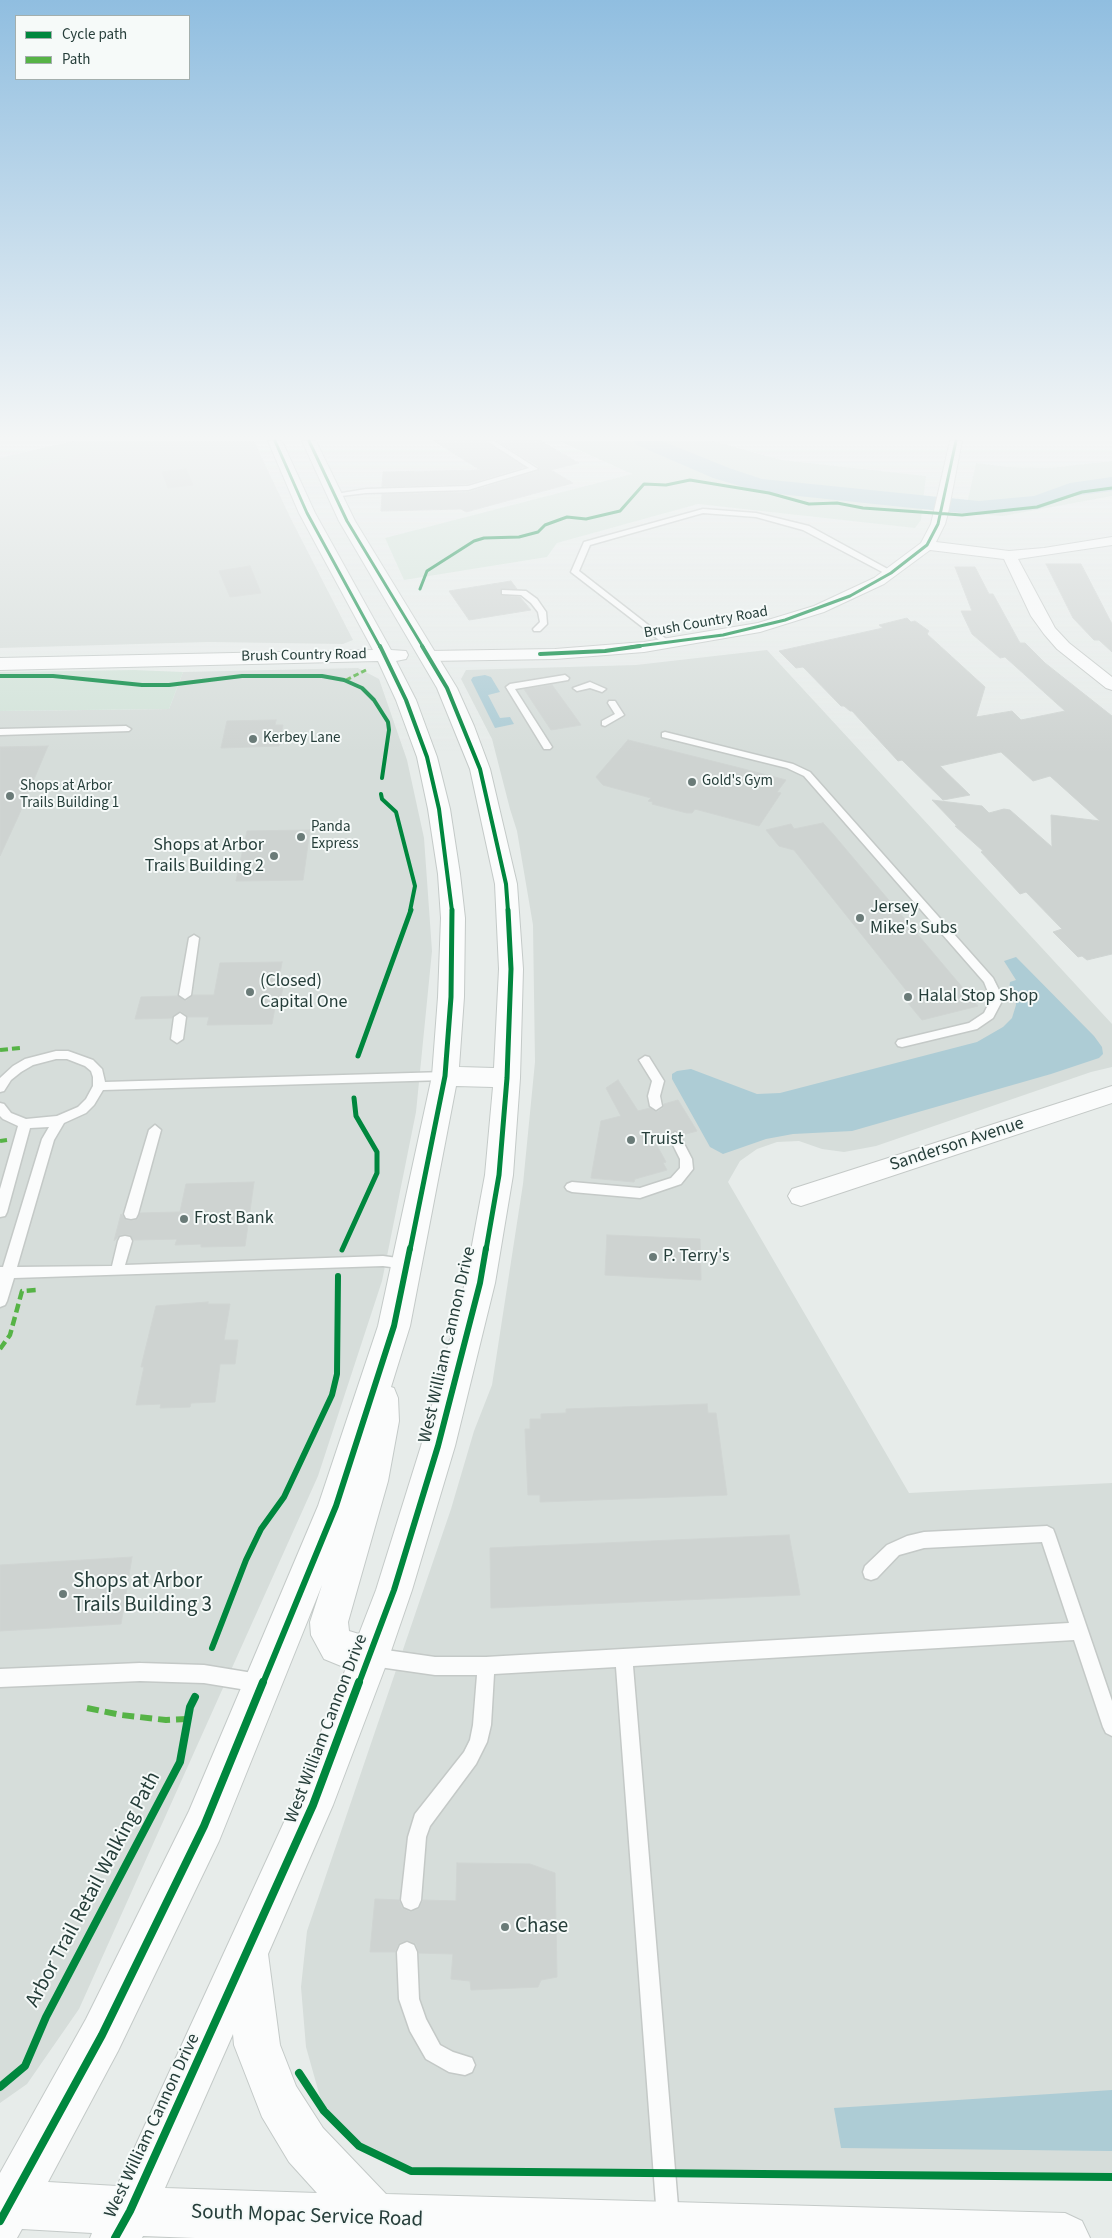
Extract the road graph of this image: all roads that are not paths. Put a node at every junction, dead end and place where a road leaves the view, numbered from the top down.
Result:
1 (324, 545) edge
2 (363, 545) edge
3 (586, 545) edge
4 (839, 545) edge
5 (926, 545) edge
6 (930, 545) edge
7 (1085, 545) edge
8 (1009, 555) junction
9 (891, 573) junction
10 (505, 592) dead end
11 (537, 629) dead end
12 (667, 644) junction
13 (384, 654) junction
14 (428, 656) junction
15 (0, 664) edge
16 (565, 678) dead end
17 (1112, 685) edge
18 (577, 688) dead end
19 (602, 689) dead end
20 (612, 703) dead end
21 (605, 723) dead end
22 (126, 729) dead end
23 (0, 732) edge
24 (665, 735) dead end
25 (547, 746) dead end
26 (194, 938) dead end
27 (184, 996) dead end
28 (180, 1018) dead end
29 (177, 1039) dead end
30 (902, 1043) dead end
31 (645, 1060) dead end
32 (445, 1076) junction
33 (4, 1077) edge
34 (507, 1078) junction
35 (99, 1086) junction
36 (0, 1088) edge
37 (1112, 1094) edge
38 (656, 1106) dead end
39 (0, 1107) edge
40 (60, 1120) junction
41 (25, 1124) junction
42 (154, 1130) dead end
43 (674, 1137) dead end
44 (572, 1187) dead end
45 (801, 1196) dead end
46 (0, 1212) edge
47 (131, 1214) dead end
48 (125, 1241) dead end
49 (408, 1264) junction
50 (4, 1272) edge
51 (117, 1272) junction
52 (0, 1301) edge
53 (382, 1364) junction
54 (871, 1572) dead end
55 (1079, 1631) junction
56 (370, 1657) junction
57 (624, 1658) junction
58 (486, 1666) junction
59 (0, 1678) edge
60 (264, 1683) junction
61 (1112, 1727) edge
62 (411, 1900) dead end
63 (407, 1952) dead end
64 (247, 1955) junction
65 (464, 2064) dead end
66 (3, 2210) edge
67 (122, 2225) edge
68 (669, 2228) junction
69 (358, 2229) edge
70 (1065, 2238) edge

1 - 13 main road
2 - 14 main road, West William Cannon Drive
3 - 12 lane
4 - 9 lane
5 - 9 street, Brush Country Road
6 - 8 street
7 - 8 street
8 - 17 street
9 - 12 street, Brush Country Road
10 - 11 lane
12 - 14 street, Brush Country Road
13 - 14 main road, Brush Country Road
13 - 15 main road, Brush Country Road
13 - 32 main road
14 - 34 main road, West William Cannon Drive
16 - 25 lane
18 - 19 lane
20 - 21 lane
22 - 23 lane
24 - 30 lane
26 - 27 lane
28 - 29 lane
31 - 38 lane
32 - 34 main road
32 - 35 lane
32 - 49 main road
33 - 35 lane
33 - 36 lane
34 - 56 main road, West William Cannon Drive
35 - 40 lane
37 - 45 street, Sanderson Avenue
39 - 41 lane
40 - 41 lane
40 - 50 lane
41 - 46 lane
42 - 47 lane
43 - 44 lane
48 - 51 lane
49 - 51 lane
49 - 53 main road
50 - 51 lane
50 - 52 lane
53 - 56 main road
53 - 60 main road
54 - 55 lane
55 - 57 lane
55 - 61 lane
56 - 58 lane
56 - 64 main road, West William Cannon Drive
57 - 58 lane
57 - 68 lane
58 - 62 lane
59 - 60 lane
60 - 66 main road
63 - 65 lane
64 - 67 main road, West William Cannon Drive
64 - 69 main road
66 - 67 main road, South Mopac Service Road
67 - 69 main road, South Mopac Service Road
68 - 69 main road, South Mopac Service Road
68 - 70 main road, South Mopac Service Road

